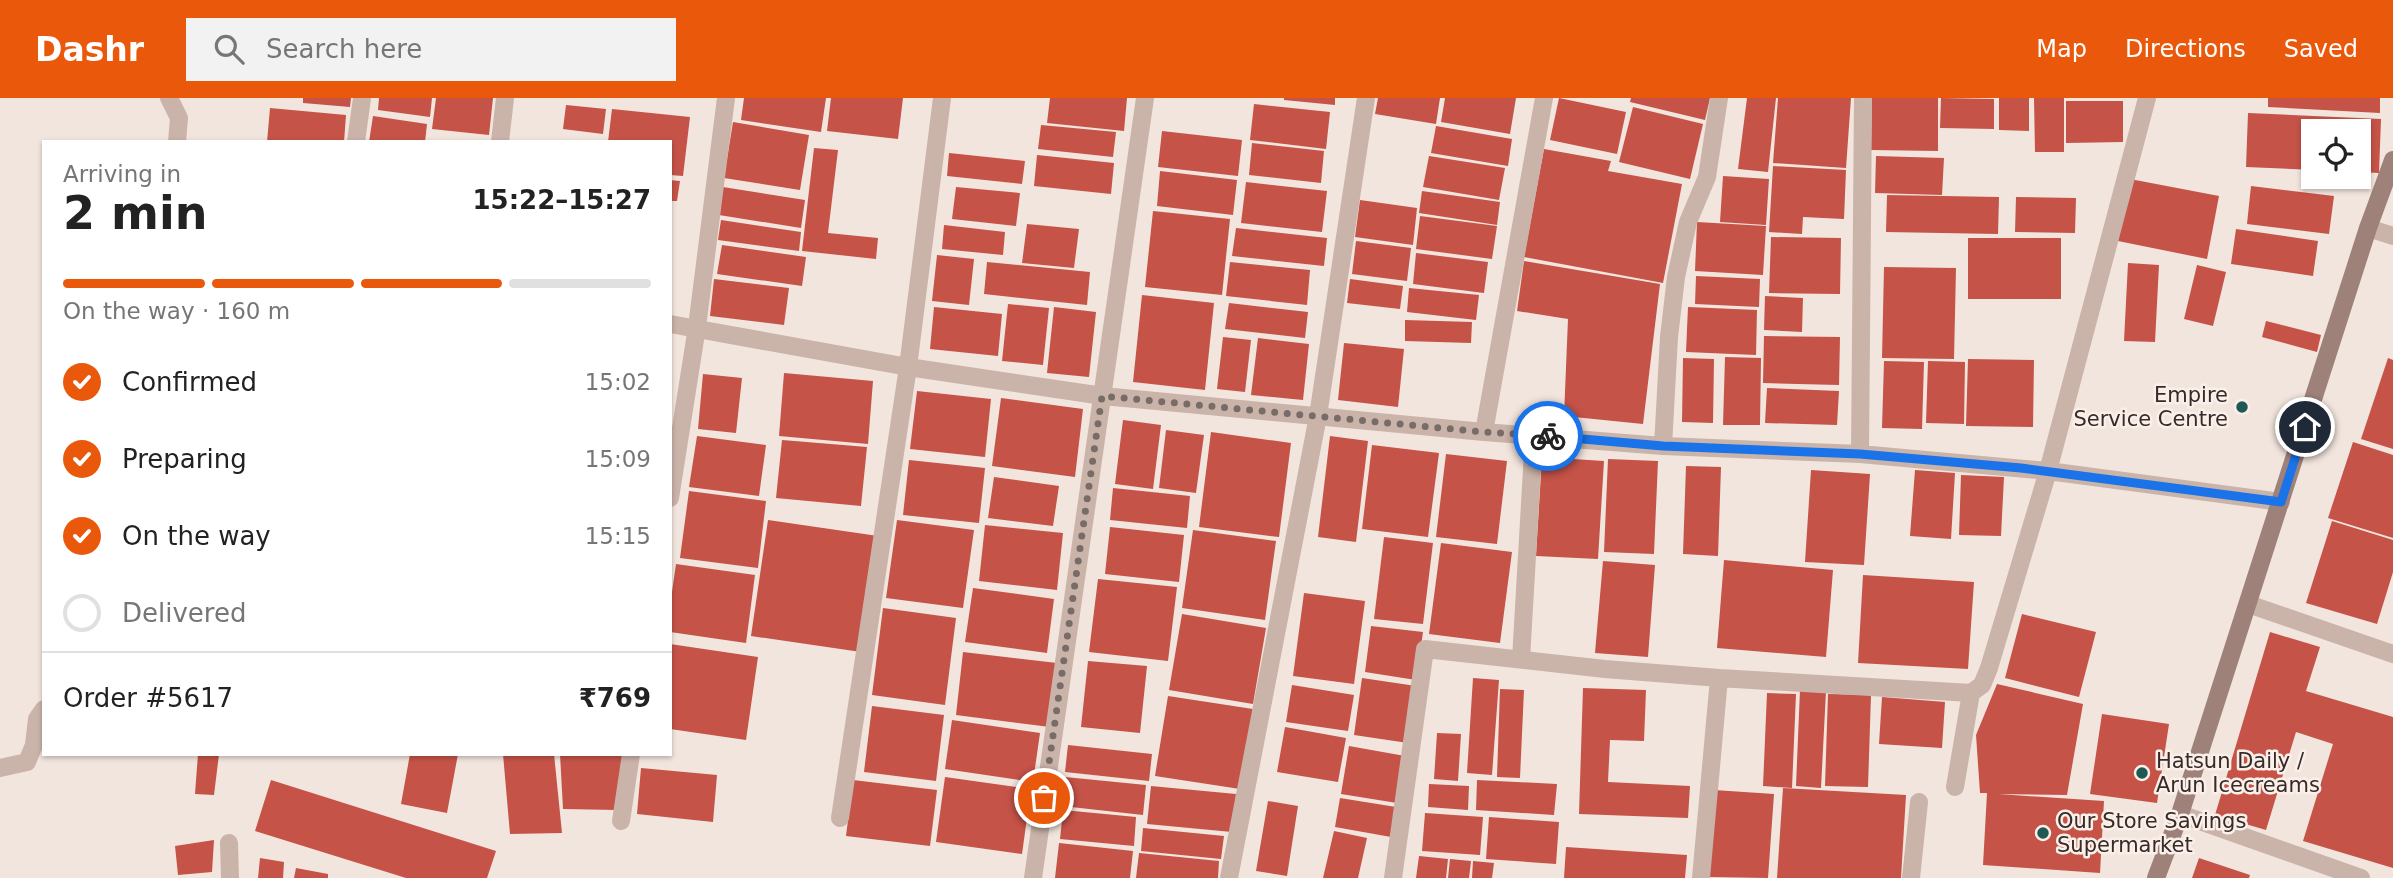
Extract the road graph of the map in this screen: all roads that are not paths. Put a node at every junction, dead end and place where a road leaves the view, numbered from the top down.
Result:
1 (169, 98) edge
2 (362, 98) edge
3 (505, 98) edge
4 (726, 98) edge
5 (942, 98) edge
6 (1145, 98) edge
7 (1366, 98) edge
8 (1544, 98) edge
9 (1719, 98) edge
10 (1863, 98) edge
11 (2144, 99) edge
12 (177, 140) edge
13 (356, 140) edge
14 (500, 140) edge
15 (2393, 160) edge
16 (2368, 228) junction
17 (2393, 236) edge
18 (672, 324) edge
19 (696, 327) junction
20 (908, 368) junction
21 (1102, 396) junction
22 (1318, 416) junction
23 (1484, 432) junction
24 (1534, 435) junction
25 (1663, 446) junction
26 (1860, 454) junction
27 (2048, 471) junction
28 (672, 485) edge
29 (2281, 502) junction
30 (2248, 604) junction
31 (2393, 654) edge
32 (1521, 659) junction
33 (1719, 678) junction
34 (1971, 693) junction
35 (42, 712) edge
36 (631, 756) edge
37 (0, 768) edge
38 (1955, 787) dead end
39 (1919, 802) dead end
40 (2180, 814) junction
41 (839, 818) dead end
42 (621, 821) dead end
43 (229, 843) dead end
44 (230, 878) edge
45 (1033, 878) edge
46 (1229, 878) edge
47 (1393, 878) edge
48 (1701, 878) edge
49 (1911, 878) edge
50 (2156, 878) edge
51 (2361, 878) edge

1 - 12 street
2 - 13 street
3 - 14 street
4 - 19 street
5 - 20 street
6 - 21 street
7 - 22 street
8 - 23 street
9 - 25 street
10 - 26 street
11 - 27 street
15 - 16 main road
16 - 17 street
16 - 29 main road
18 - 19 street
19 - 20 street
19 - 28 street
20 - 21 street
20 - 41 street
21 - 22 street
21 - 45 street
22 - 23 street
22 - 46 street
23 - 24 street
24 - 25 street
24 - 32 street
25 - 26 street
26 - 27 street
27 - 29 street
27 - 34 street
29 - 30 main road
30 - 31 street
30 - 40 main road
32 - 33 street
32 - 47 street
33 - 34 street
33 - 48 street
34 - 38 street
35 - 37 street
36 - 42 street
39 - 49 street
40 - 50 main road
40 - 51 street
43 - 44 street

